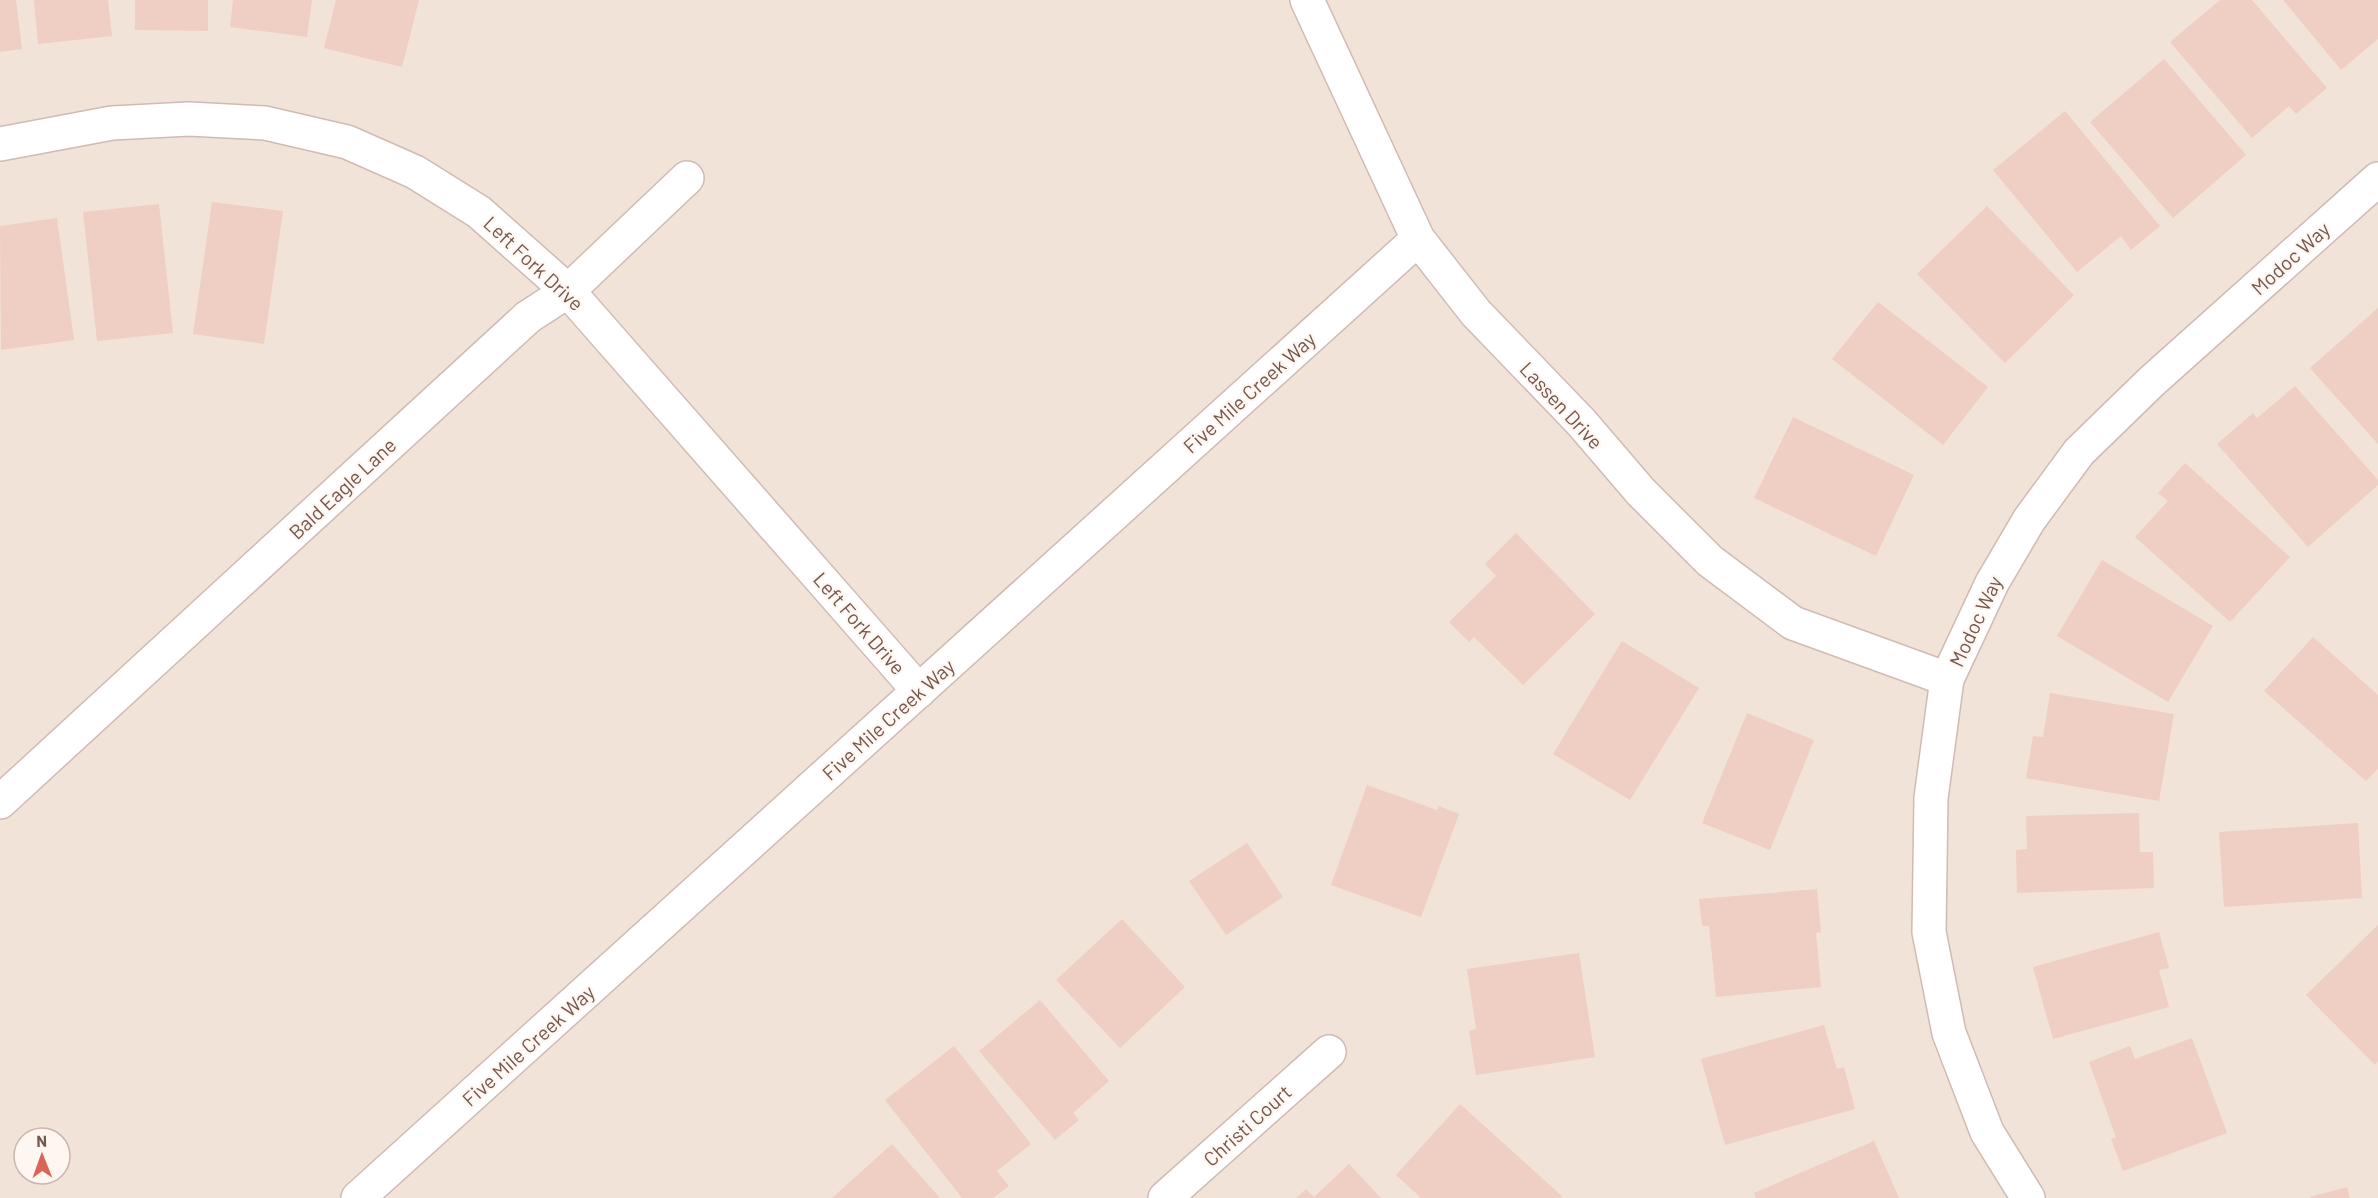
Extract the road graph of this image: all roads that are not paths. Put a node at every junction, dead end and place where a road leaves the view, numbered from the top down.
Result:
1 (1307, 0) edge
2 (0, 144) edge
3 (687, 178) dead end
4 (2378, 178) edge
5 (1418, 239) junction
6 (568, 291) junction
7 (1947, 680) junction
8 (919, 691) junction
9 (0, 802) edge
10 (1329, 1052) dead end
11 (358, 1198) edge
12 (1164, 1198) edge
13 (2028, 1198) edge

1 - 5 street, Lassen Drive
2 - 6 street, Left Fork Drive
3 - 6 street, Bald Eagle Lane
4 - 7 street, Modoc Way
5 - 7 street, Lassen Drive
5 - 8 street, Five Mile Creek Way
6 - 8 street, Left Fork Drive
6 - 9 street, Bald Eagle Lane
7 - 13 street, Modoc Way
8 - 11 street, Five Mile Creek Way
10 - 12 street, Christi Court

